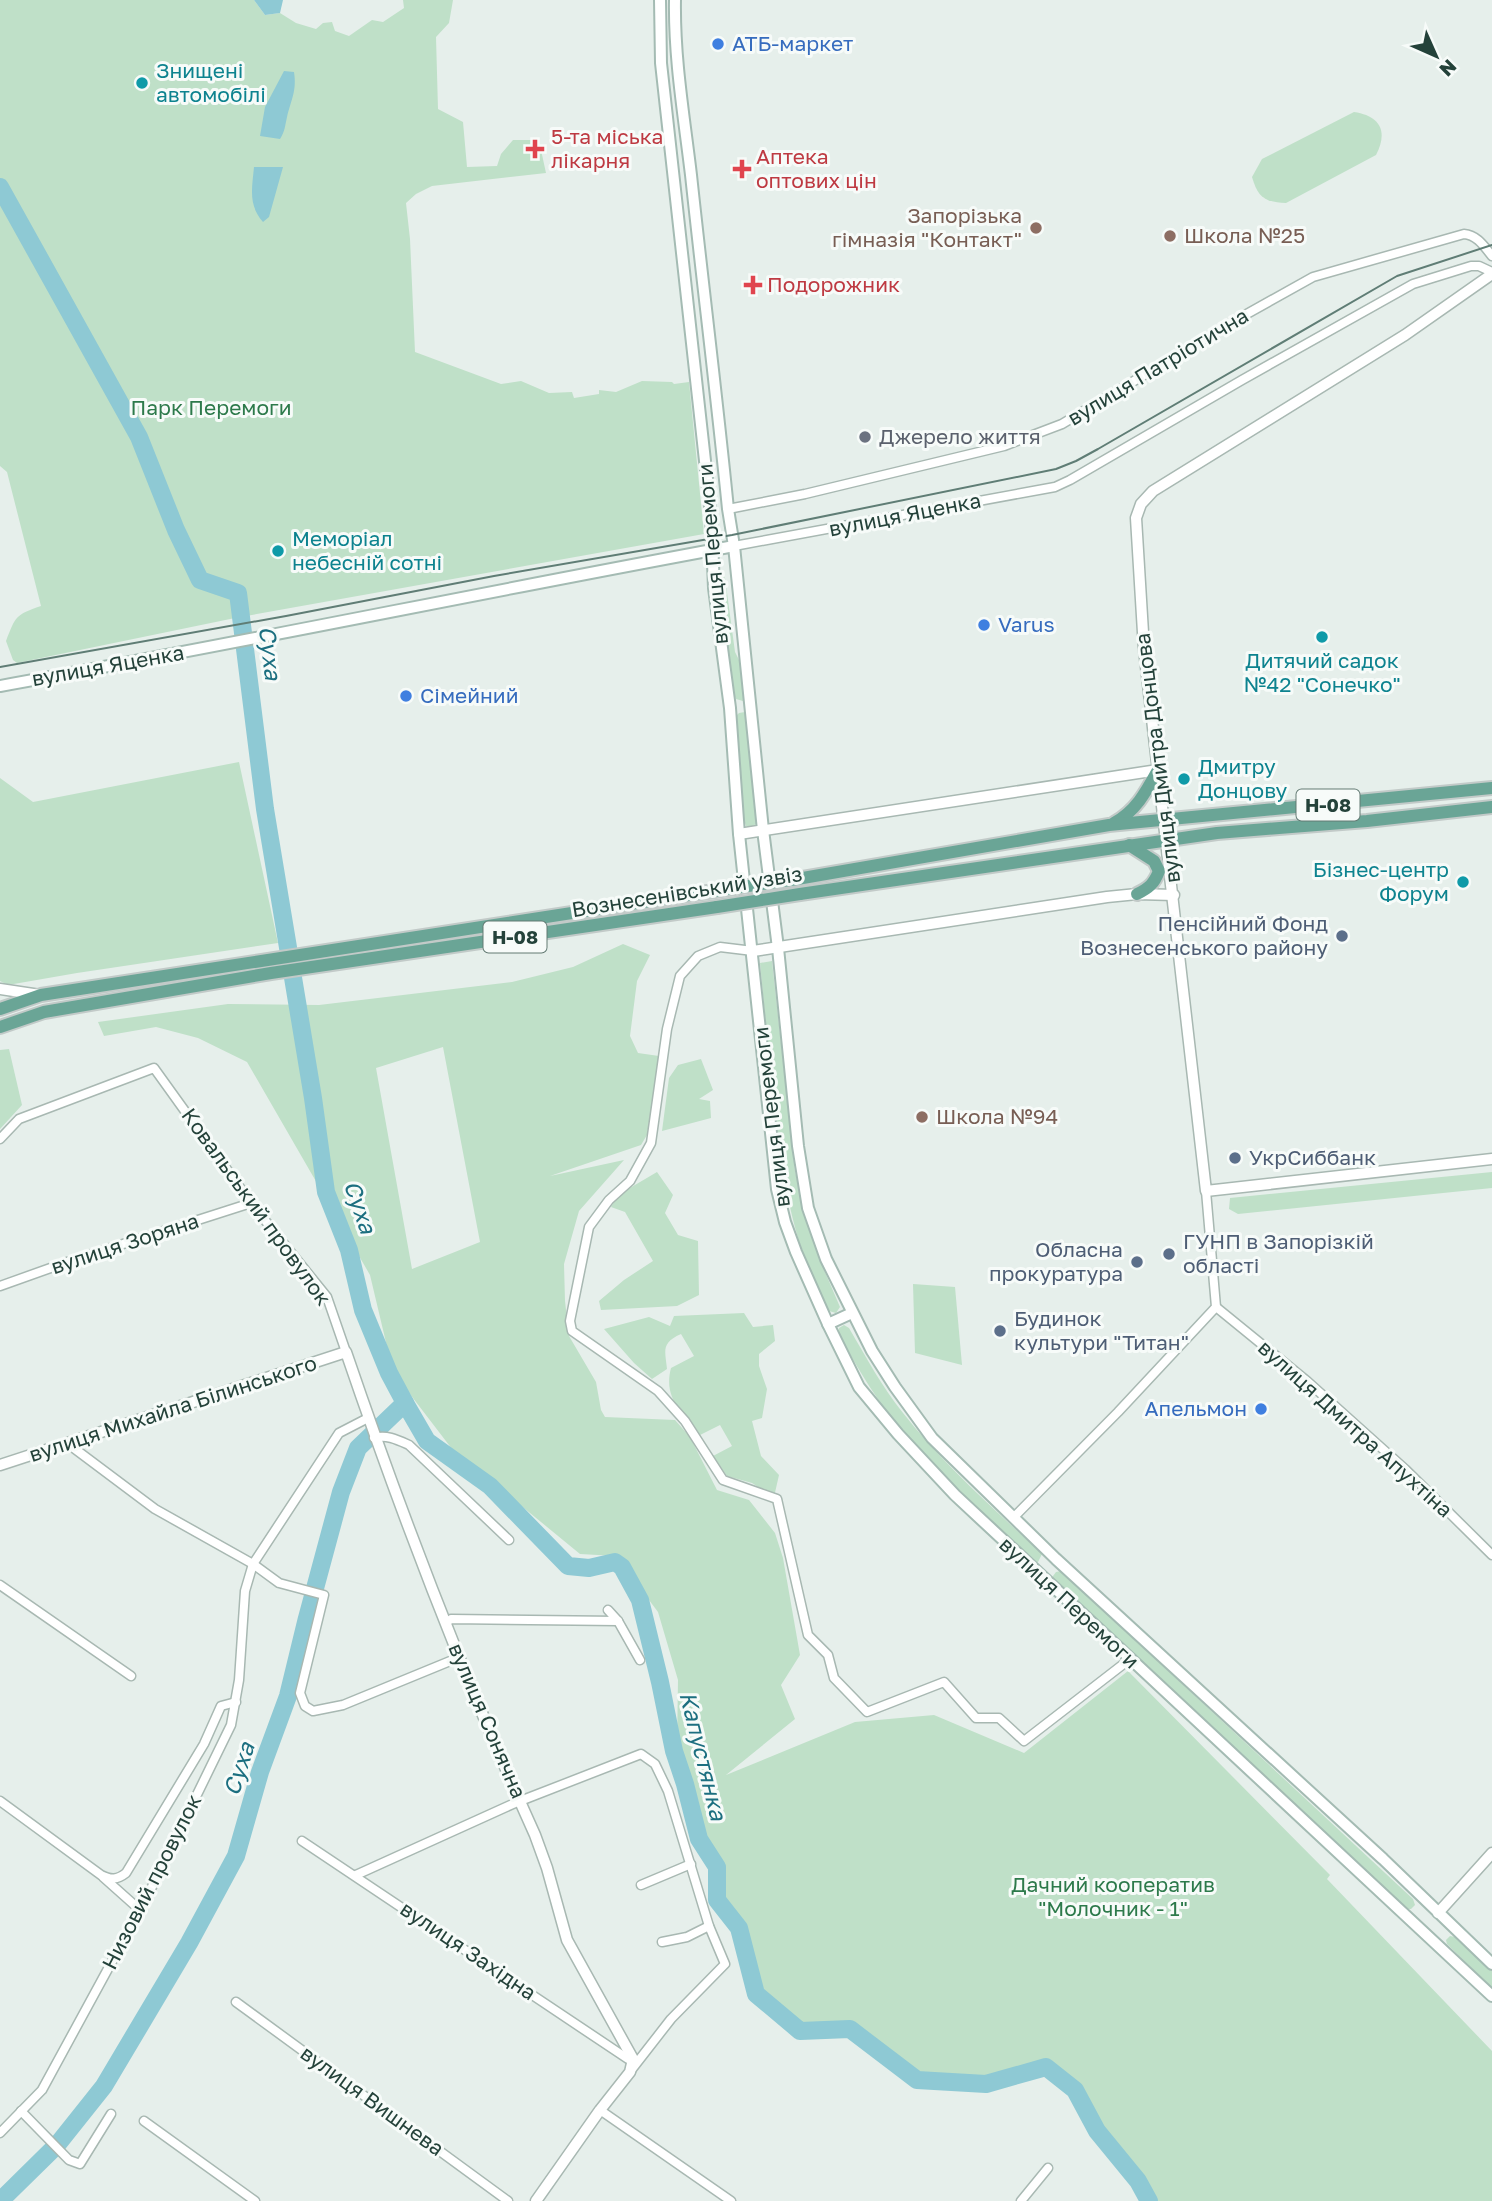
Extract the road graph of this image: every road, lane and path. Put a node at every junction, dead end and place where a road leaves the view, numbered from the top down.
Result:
1 (660, 0) edge
2 (675, 0) edge
3 (1492, 256) edge
4 (1492, 273) edge
5 (713, 364) junction
6 (694, 366) junction
7 (728, 509) junction
8 (734, 546) junction
9 (712, 550) junction
10 (0, 686) edge
11 (751, 704) junction
12 (730, 708) junction
13 (1158, 770) junction
14 (1492, 788) edge
15 (1492, 807) edge
16 (1163, 820) junction
17 (1109, 825) junction
18 (763, 830) junction
19 (739, 834) junction
20 (1166, 840) junction
21 (1129, 845) junction
22 (1159, 871) junction
23 (1137, 894) junction
24 (1174, 895) junction
25 (778, 948) junction
26 (753, 951) junction
27 (312, 960) junction
28 (270, 967) junction
29 (0, 989) edge
30 (41, 995) junction
31 (0, 1009) edge
32 (0, 1027) edge
33 (0, 1139) edge
34 (1492, 1160) edge
35 (1206, 1191) junction
36 (251, 1203) junction
37 (0, 1286) edge
38 (1216, 1307) junction
39 (852, 1313) junction
40 (828, 1324) junction
41 (346, 1352) junction
42 (369, 1421) junction
43 (374, 1438) junction
44 (67, 1443) junction
45 (0, 1465) edge
46 (1013, 1518) junction
47 (509, 1540) dead end
48 (1492, 1555) edge
49 (1056, 1559) junction
50 (253, 1564) junction
51 (1040, 1576) junction
52 (0, 1585) edge
53 (608, 1610) dead end
54 (618, 1621) junction
55 (446, 1623) junction
56 (460, 1657) junction
57 (1130, 1659) junction
58 (640, 1660) dead end
59 (131, 1676) dead end
60 (236, 1702) junction
61 (0, 1801) edge
62 (520, 1802) junction
63 (302, 1840) dead end
64 (1492, 1853) edge
65 (691, 1864) junction
66 (102, 1875) junction
67 (356, 1875) junction
68 (641, 1885) dead end
69 (140, 1910) junction
70 (1438, 1913) junction
71 (709, 1926) junction
72 (1422, 1931) junction
73 (662, 1942) dead end
74 (1492, 1964) edge
75 (1492, 1996) edge
76 (236, 2002) dead end
77 (633, 2059) junction
78 (630, 2072) junction
79 (600, 2110) junction
80 (21, 2111) junction
81 (111, 2114) dead end
82 (144, 2121) dead end
83 (0, 2133) edge
84 (1048, 2168) dead end
85 (255, 2201) edge
86 (508, 2201) edge
87 (536, 2201) edge
88 (731, 2201) edge
89 (1021, 2201) edge

1 - 6 main road, вулиця Перемоги
2 - 5 main road, вулиця Перемоги
3 - 7 street, вулиця Патріотична
4 - 8 street, вулиця Яценка
4 - 13 street, вулиця Дмитра Донцова
5 - 6 main road
5 - 7 main road, вулиця Перемоги
6 - 9 main road, вулиця Перемоги
7 - 8 main road, вулиця Перемоги
8 - 9 main road, вулиця Яценка
8 - 11 main road, вулиця Перемоги
9 - 10 main road, вулиця Яценка
9 - 12 main road, вулиця Перемоги
11 - 12 main road
11 - 18 main road, вулиця Перемоги
12 - 19 main road, вулиця Перемоги
13 - 16 street, вулиця Дмитра Донцова
13 - 17 main road
13 - 18 street
14 - 16 main road, Н-08
15 - 20 main road, Н-08
16 - 17 main road, Н-08
16 - 20 street, вулиця Дмитра Донцова
17 - 27 main road, Вознесенівський узвіз / Н-08, bridge
18 - 19 street
18 - 25 main road, вулиця Перемоги
19 - 26 main road, вулиця Перемоги
20 - 21 main road, Н-08
20 - 24 street, вулиця Дмитра Донцова
21 - 22 main road
21 - 27 main road, Вознесенівський узвіз / Н-08, bridge
22 - 23 main road
22 - 24 street
23 - 24 street
23 - 25 street
24 - 35 street, вулиця Дмитра Донцова
25 - 26 street
25 - 39 main road, вулиця Перемоги
26 - 40 main road, вулиця Перемоги
26 - 57 street
27 - 28 main road, Вознесенівський узвіз / Н-08
28 - 30 main road, Вознесенівський узвіз / Н-08
28 - 32 main road, Вознесенівський узвіз / Н-08
29 - 30 street
30 - 31 main road, Н-08
33 - 36 street, Ковальський провулок
34 - 35 street
35 - 38 street, вулиця Дмитра Донцова
36 - 37 street, вулиця Зоряна
36 - 41 street, Ковальський провулок
38 - 46 street
38 - 48 street, вулиця Дмитра Апухтіна
39 - 40 main road
39 - 46 main road, вулиця Перемоги
40 - 51 main road, вулиця Перемоги
41 - 42 street, вулиця Сонячна
41 - 44 street, вулиця Михайла Білинського
42 - 43 street, вулиця Сонячна
42 - 50 street
43 - 47 street
43 - 55 street, вулиця Сонячна
44 - 45 street, вулиця Михайла Білинського
44 - 50 street
46 - 49 main road, вулиця Перемоги
49 - 51 main road
49 - 70 main road, вулиця Перемоги
50 - 56 street
50 - 60 street, Низовий провулок
51 - 57 main road, вулиця Перемоги
52 - 59 street
53 - 54 street
54 - 55 street
54 - 58 street
55 - 56 street, вулиця Сонячна
56 - 62 street, вулиця Сонячна
57 - 72 main road, вулиця Перемоги
60 - 66 street
60 - 69 street, Низовий провулок
61 - 66 street
62 - 65 street
62 - 67 street
62 - 77 street, вулиця Сонячна
63 - 67 street, вулиця Західна
64 - 70 street
65 - 68 street
65 - 71 street
66 - 69 street
67 - 77 street, вулиця Західна
69 - 80 street, Низовий провулок
70 - 72 main road
70 - 74 main road, вулиця Перемоги
71 - 73 street
71 - 78 street
72 - 75 main road, вулиця Перемоги
76 - 86 street, вулиця Вишнева
77 - 78 street
78 - 79 street
79 - 87 street
79 - 88 street
80 - 81 street
80 - 83 street, Низовий провулок
82 - 85 street
84 - 89 street

